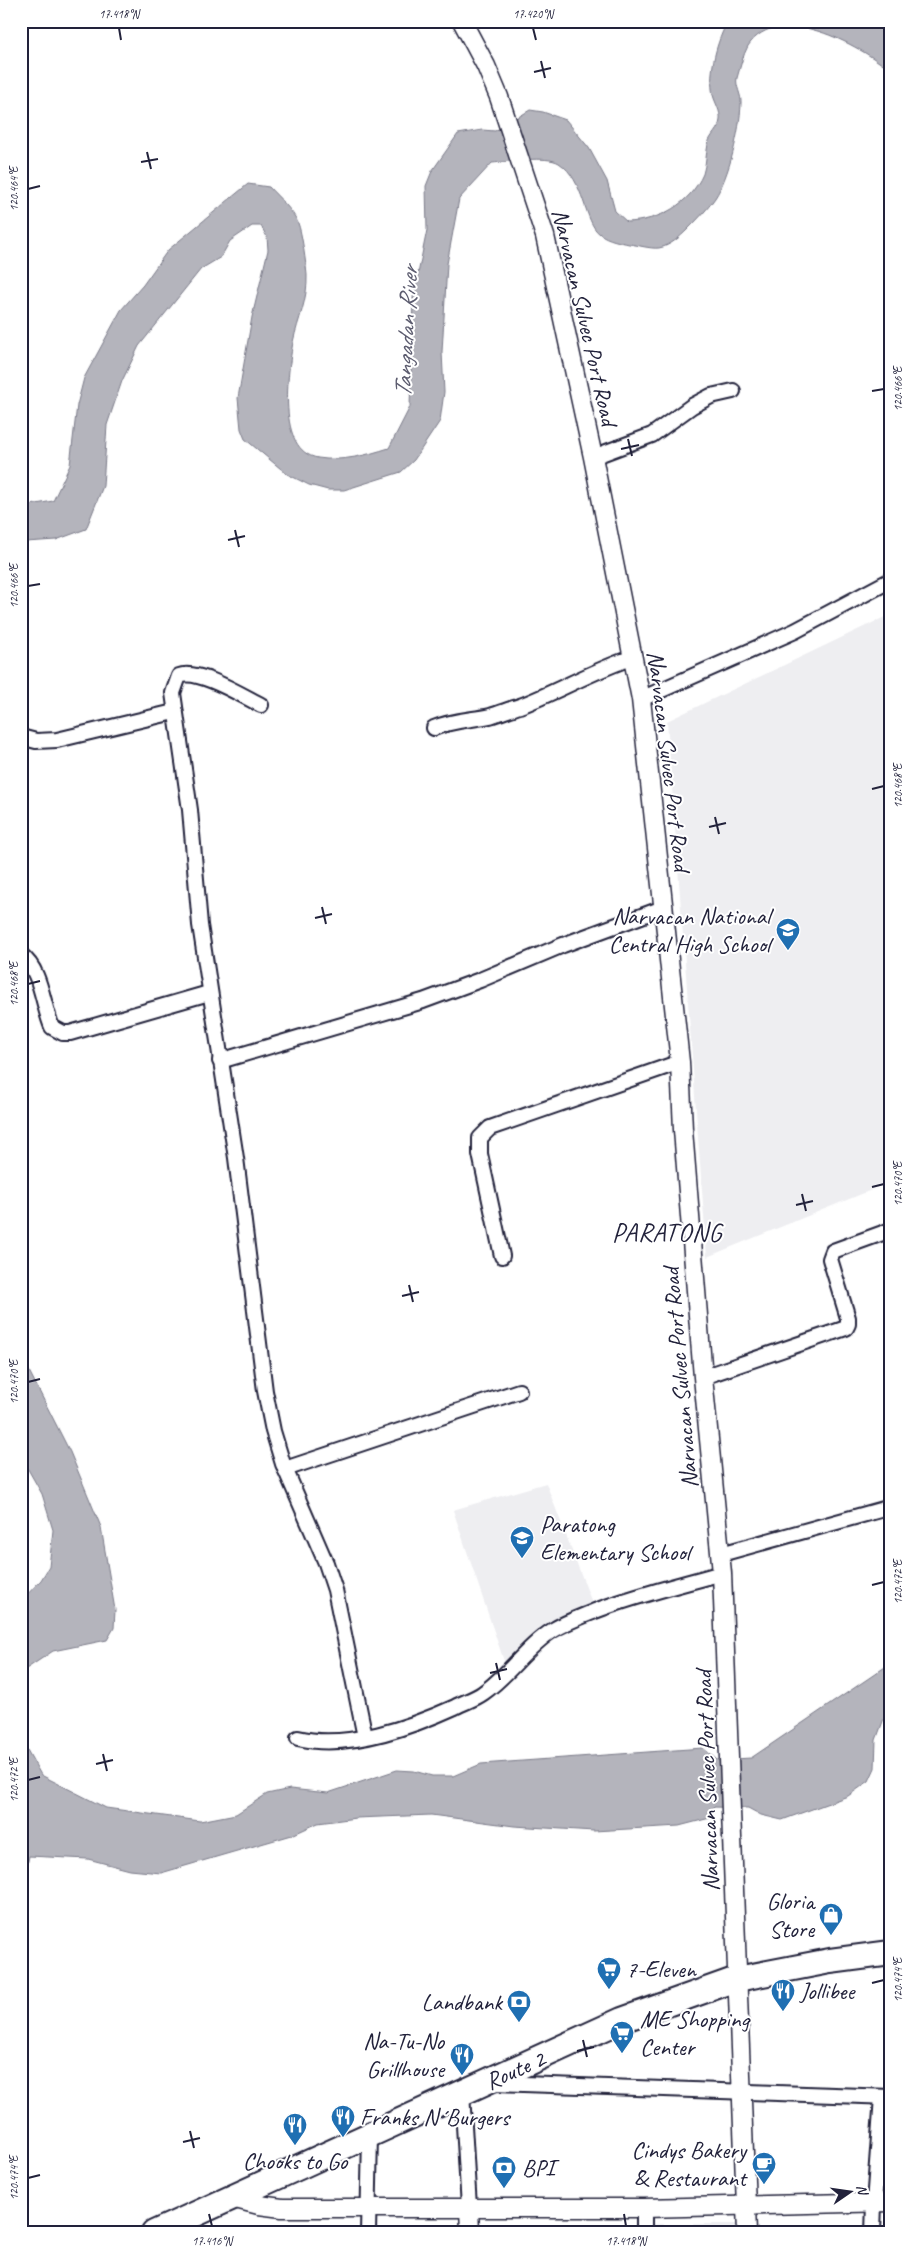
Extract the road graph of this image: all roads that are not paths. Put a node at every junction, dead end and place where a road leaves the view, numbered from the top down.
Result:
1 (462, 21) edge
2 (733, 391) dead end
3 (593, 457) junction
4 (891, 580) edge
5 (634, 657) junction
6 (641, 699) junction
7 (261, 706) dead end
8 (174, 712) junction
9 (434, 728) dead end
10 (21, 737) edge
11 (663, 908) junction
12 (21, 955) edge
13 (209, 993) junction
14 (220, 1061) junction
15 (680, 1062) junction
16 (891, 1230) edge
17 (502, 1256) dead end
18 (702, 1377) junction
19 (519, 1390) dead end
20 (285, 1470) junction
21 (891, 1507) edge
22 (721, 1554) junction
23 (722, 1573) junction
24 (365, 1737) junction
25 (298, 1738) dead end
26 (891, 1953) edge
27 (738, 1979) junction
28 (487, 2082) junction
29 (462, 2093) junction
30 (740, 2093) junction
31 (887, 2097) edge
32 (370, 2135) junction
33 (232, 2198) junction
34 (882, 2202) edge
35 (745, 2206) junction
36 (368, 2207) junction
37 (469, 2207) junction
38 (644, 2208) junction
39 (154, 2233) edge
40 (368, 2233) edge
41 (470, 2233) edge
42 (644, 2233) edge
43 (747, 2233) edge
44 (873, 2233) edge

1 - 3 street, Narvacan Sulvec Port Road
2 - 3 street
3 - 5 street, Narvacan Sulvec Port Road
4 - 6 street
5 - 6 street, Narvacan Sulvec Port Road
5 - 9 street
6 - 11 street, Narvacan Sulvec Port Road
7 - 8 street
8 - 10 street
8 - 13 street
11 - 14 street
11 - 15 street, Narvacan Sulvec Port Road
12 - 13 street
13 - 14 street
14 - 20 street
15 - 17 street
15 - 18 street, Narvacan Sulvec Port Road
16 - 18 street
18 - 22 street, Narvacan Sulvec Port Road
19 - 20 street
20 - 24 street
21 - 22 street
22 - 23 street, Narvacan Sulvec Port Road
23 - 24 street
23 - 27 street, Narvacan Sulvec Port Road
24 - 25 street
26 - 27 highway, Route 2
27 - 28 highway, Route 2
27 - 30 street, Narvacan Sulvec Port Road
28 - 29 highway, Route 2
28 - 30 street
29 - 32 highway, Route 2
29 - 37 street
30 - 31 street
30 - 35 street, Narvacan Sulvec Port Road
31 - 34 street
32 - 33 highway, Route 2
32 - 36 street
33 - 36 street
33 - 39 highway, Route 2
34 - 35 street
34 - 44 street
35 - 38 street
35 - 43 street, Narvacan Sulvec Port Road
36 - 37 street
36 - 40 street
37 - 38 street
37 - 41 street
38 - 42 street

